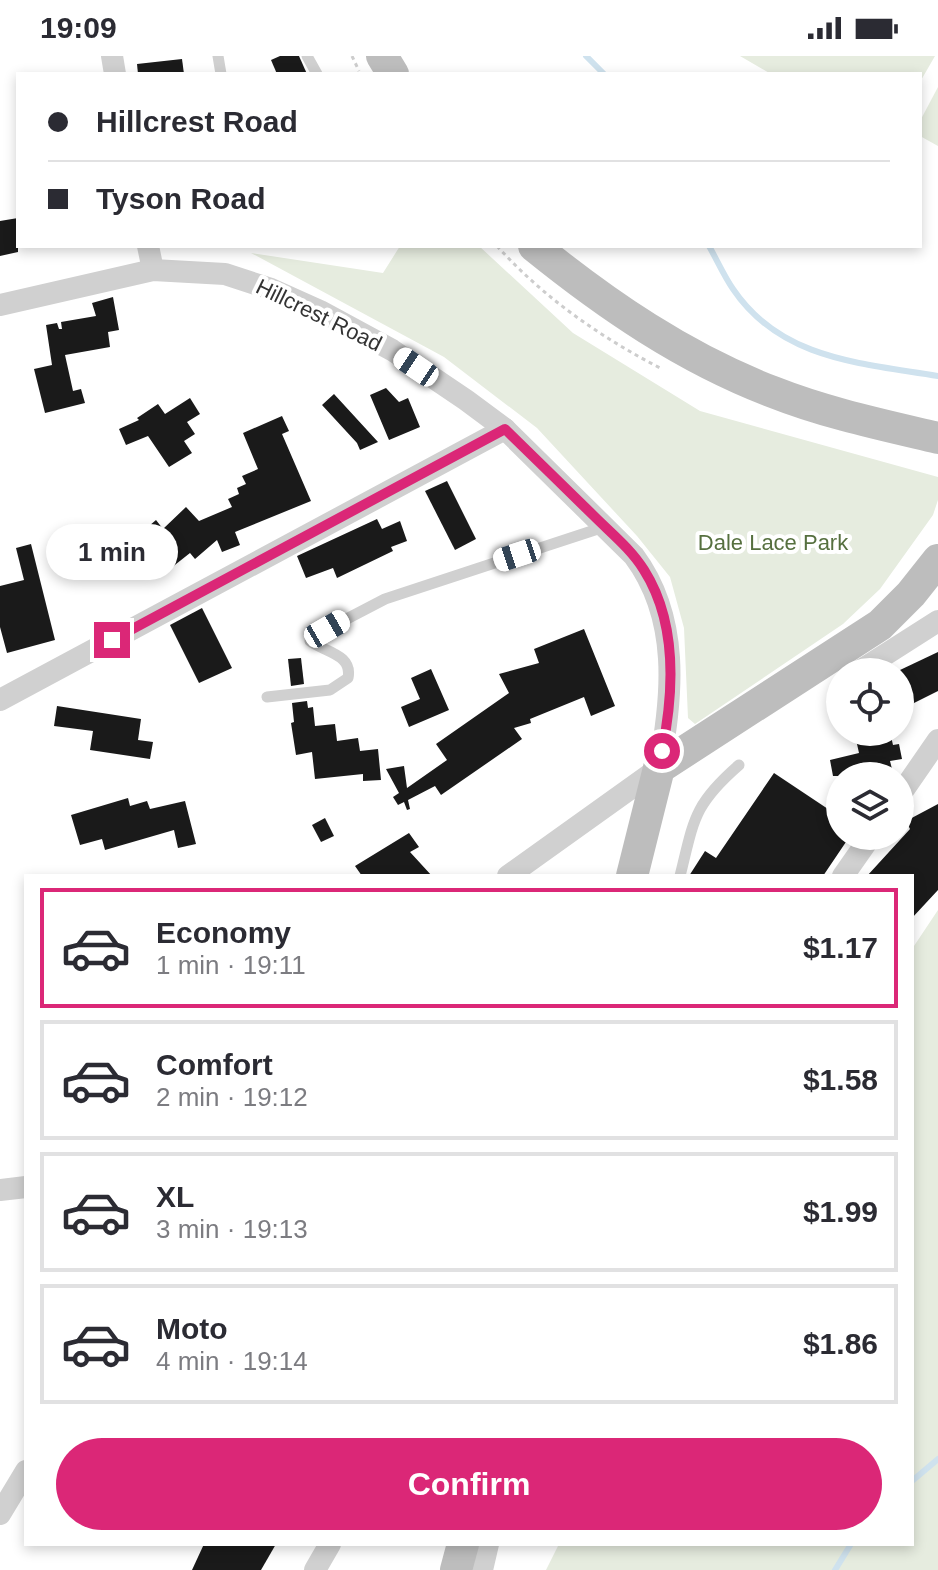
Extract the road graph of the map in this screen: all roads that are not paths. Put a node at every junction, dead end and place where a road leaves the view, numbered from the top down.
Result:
1 (148, 248) edge
2 (537, 248) edge
3 (153, 270) junction
4 (0, 305) edge
5 (505, 429) junction
6 (938, 438) edge
7 (605, 527) junction
8 (938, 560) edge
9 (938, 621) edge
10 (880, 658) edge
11 (267, 697) dead end
12 (0, 700) edge
13 (938, 740) edge
14 (739, 765) dead end
15 (659, 768) junction
16 (914, 775) edge
17 (861, 850) edge
18 (511, 874) edge
19 (632, 874) edge
20 (680, 874) edge
21 (844, 874) edge
22 (24, 1187) edge
23 (0, 1190) edge
24 (24, 1474) edge
25 (0, 1514) edge
26 (329, 1546) edge
27 (462, 1546) edge
28 (488, 1546) edge
29 (315, 1570) edge
30 (456, 1570) edge
31 (482, 1570) edge

1 - 3 street
2 - 6 street
3 - 4 street, Hillcrest Road
3 - 5 street, Hillcrest Road
5 - 7 street, Hillcrest Road
5 - 12 street
7 - 11 lane
7 - 15 street, Hillcrest Road
8 - 15 street
9 - 10 street
13 - 16 street
14 - 20 lane
15 - 18 street
15 - 19 street
17 - 21 street
22 - 23 street
24 - 25 street
26 - 29 street
27 - 30 street
28 - 31 street

